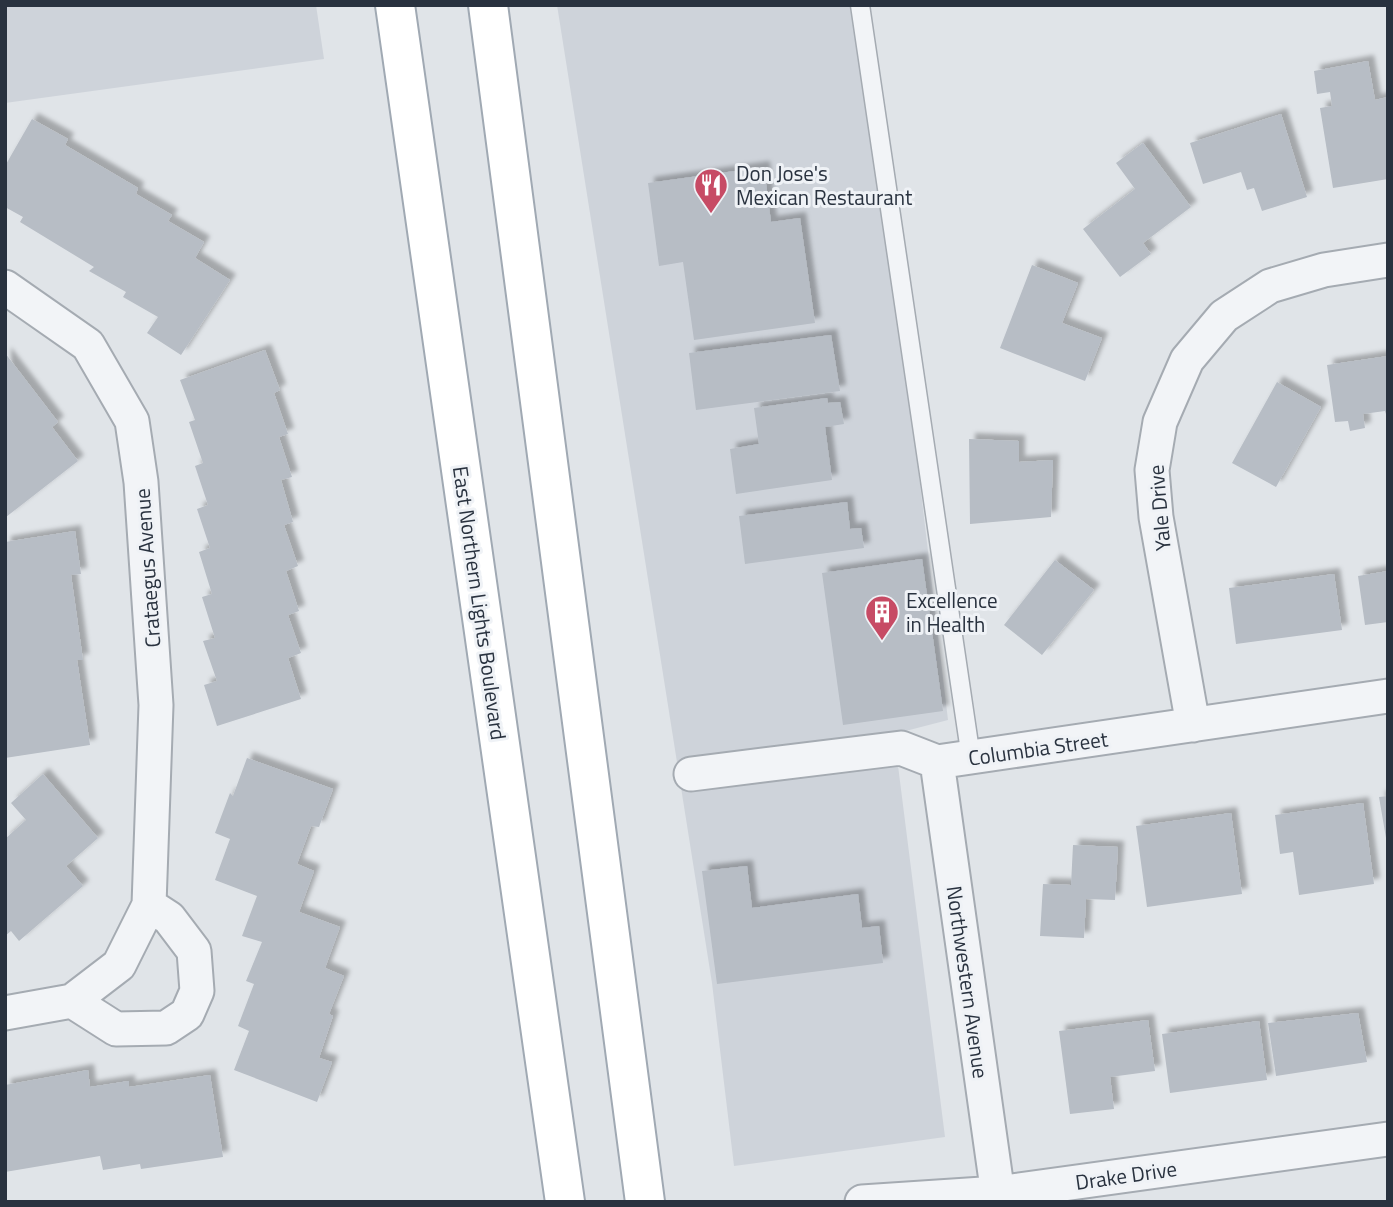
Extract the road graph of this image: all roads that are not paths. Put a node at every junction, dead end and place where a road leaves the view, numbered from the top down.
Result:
1 (395, 5) edge
2 (488, 5) edge
3 (860, 5) edge
4 (1388, 260) edge
5 (5, 287) edge
6 (1388, 696) edge
7 (1193, 725) junction
8 (971, 758) junction
9 (937, 762) junction
10 (691, 774) dead end
11 (149, 905) junction
12 (72, 1001) junction
13 (5, 1013) edge
14 (1388, 1139) edge
15 (998, 1197) edge
16 (565, 1202) edge
17 (645, 1202) edge
18 (862, 1202) edge

1 - 16 main road, East Northern Lights Boulevard
2 - 17 main road
3 - 8 lane
4 - 7 street, Yale Drive
5 - 11 street, Crataegus Avenue
6 - 7 street, Columbia Street
7 - 8 street, Columbia Street
8 - 9 street, Columbia Street
9 - 10 street, Columbia Street
9 - 15 street, Northwestern Avenue
11 - 12 street
11 - 12 street
12 - 13 street
14 - 15 street, Drake Drive
15 - 18 street, Drake Drive

